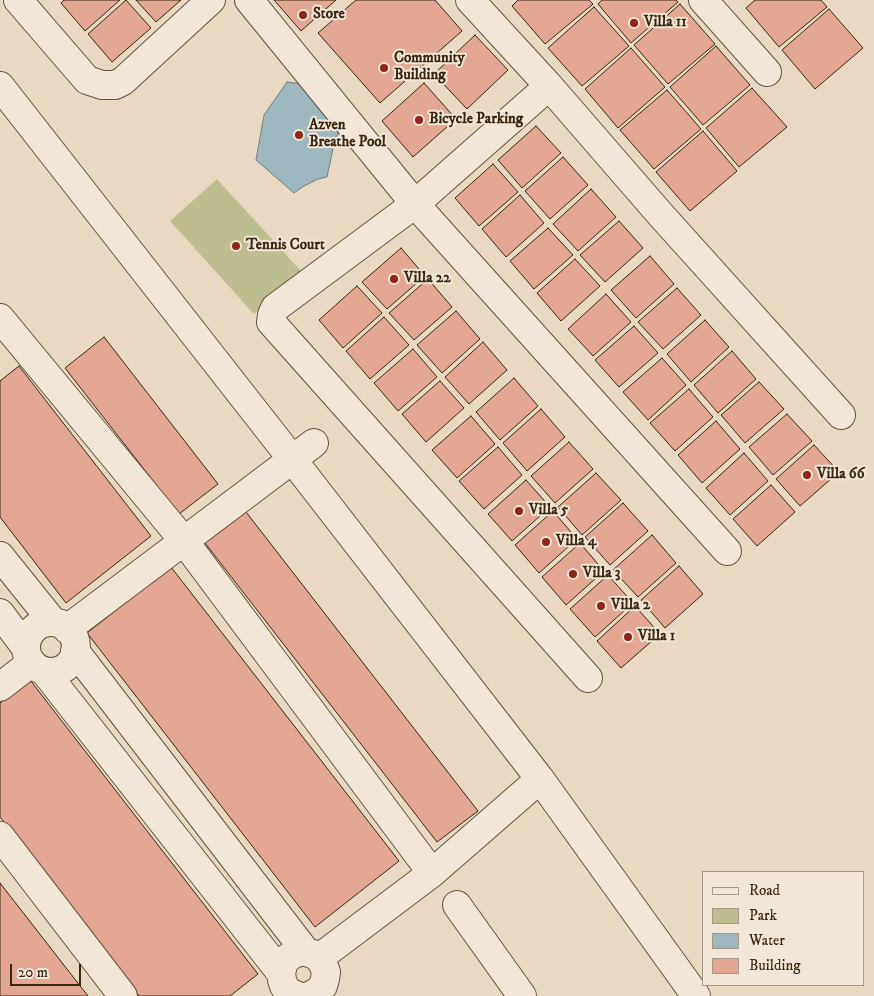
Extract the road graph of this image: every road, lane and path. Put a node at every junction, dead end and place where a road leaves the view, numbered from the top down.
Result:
1 (18, 0) edge
2 (211, 0) edge
3 (249, 0) edge
4 (470, 0) edge
5 (703, 0) edge
6 (767, 72) dead end
7 (0, 86) edge
8 (549, 86) junction
9 (415, 204) junction
10 (0, 318) edge
11 (841, 415) dead end
12 (314, 442) dead end
13 (292, 459) junction
14 (184, 541) junction
15 (727, 551) dead end
16 (0, 556) edge
17 (0, 613) edge
18 (65, 634) junction
19 (34, 661) junction
20 (588, 678) dead end
21 (0, 687) edge
22 (540, 779) junction
23 (0, 836) edge
24 (432, 873) junction
25 (457, 905) dead end
26 (320, 976) edge
27 (284, 988) edge
28 (123, 996) edge
29 (522, 996) edge
30 (696, 996) edge

1 - 2 street
3 - 9 street
4 - 8 street
5 - 6 street
7 - 13 street
8 - 9 street
8 - 11 street
9 - 15 street
9 - 20 street
10 - 14 street
12 - 13 street
13 - 14 street
13 - 22 street
14 - 18 street
14 - 24 street
16 - 18 street
17 - 19 street
18 - 19 street
18 - 19 street
18 - 26 street
19 - 21 street
19 - 27 street
22 - 24 street
22 - 30 street
23 - 28 street
24 - 26 street
25 - 29 street
26 - 27 street

